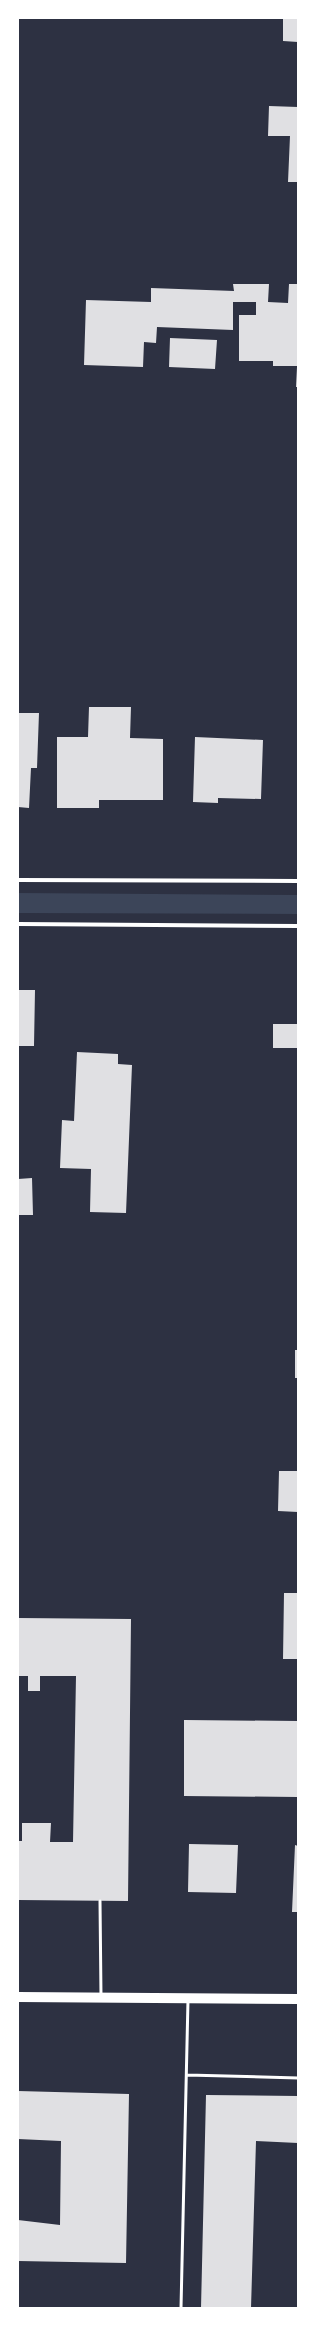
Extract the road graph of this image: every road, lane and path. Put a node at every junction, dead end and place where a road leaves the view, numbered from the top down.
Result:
1 (18, 880) edge
2 (298, 881) edge
3 (18, 924) edge
4 (298, 926) edge
5 (100, 1901) dead end
6 (18, 1997) edge
7 (101, 1998) junction
8 (188, 1998) junction
9 (298, 1999) edge
10 (187, 2076) junction
11 (298, 2078) edge
12 (181, 2308) edge

1 - 2 street
3 - 4 street
5 - 7 lane
6 - 7 main road
7 - 8 main road
8 - 9 main road
8 - 10 lane
10 - 11 lane
10 - 12 lane

